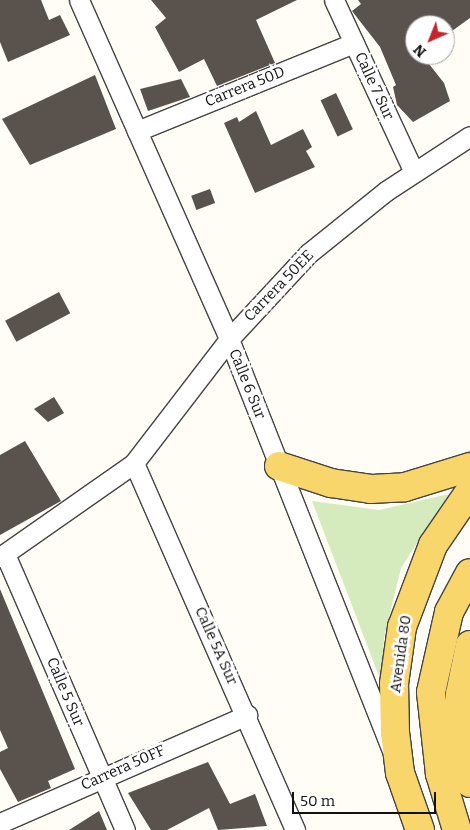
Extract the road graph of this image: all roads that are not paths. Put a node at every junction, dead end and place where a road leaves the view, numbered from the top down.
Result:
1 (79, 0) edge
2 (334, 0) edge
3 (354, 43) junction
4 (137, 131) junction
5 (470, 136) edge
6 (414, 172) junction
7 (229, 339) junction
8 (134, 463) junction
9 (279, 466) junction
10 (470, 467) edge
11 (470, 491) edge
12 (3, 556) edge
13 (470, 573) edge
14 (470, 645) edge
15 (247, 715) junction
16 (400, 773) junction
17 (102, 777) junction
18 (470, 783) edge
19 (0, 823) edge
20 (125, 830) edge
21 (295, 830) edge
22 (420, 830) edge
23 (457, 830) edge

1 - 4 street, Calle 6 Sur
2 - 3 street, Calle 7 Sur
3 - 4 street, Carrera 50D
3 - 6 street, Calle 7 Sur
4 - 7 street, Calle 6 Sur
5 - 6 street, Carrera 50EE
6 - 7 street, Carrera 50EE
7 - 8 street, Carrera 50EE
7 - 9 street, Calle 6 Sur
8 - 12 street, Carrera 50EE
8 - 15 street, Calle 5A Sur
9 - 10 main road
9 - 16 street, Calle 6 Sur
11 - 16 main road, Avenida 80
12 - 17 street, Calle 5 Sur
13 - 23 main road
14 - 18 main road
15 - 17 street, Carrera 50FF
15 - 21 street, Calle 5A Sur
16 - 22 main road, Avenida 80
17 - 19 street, Carrera 50FF
17 - 20 street, Calle 5 Sur

